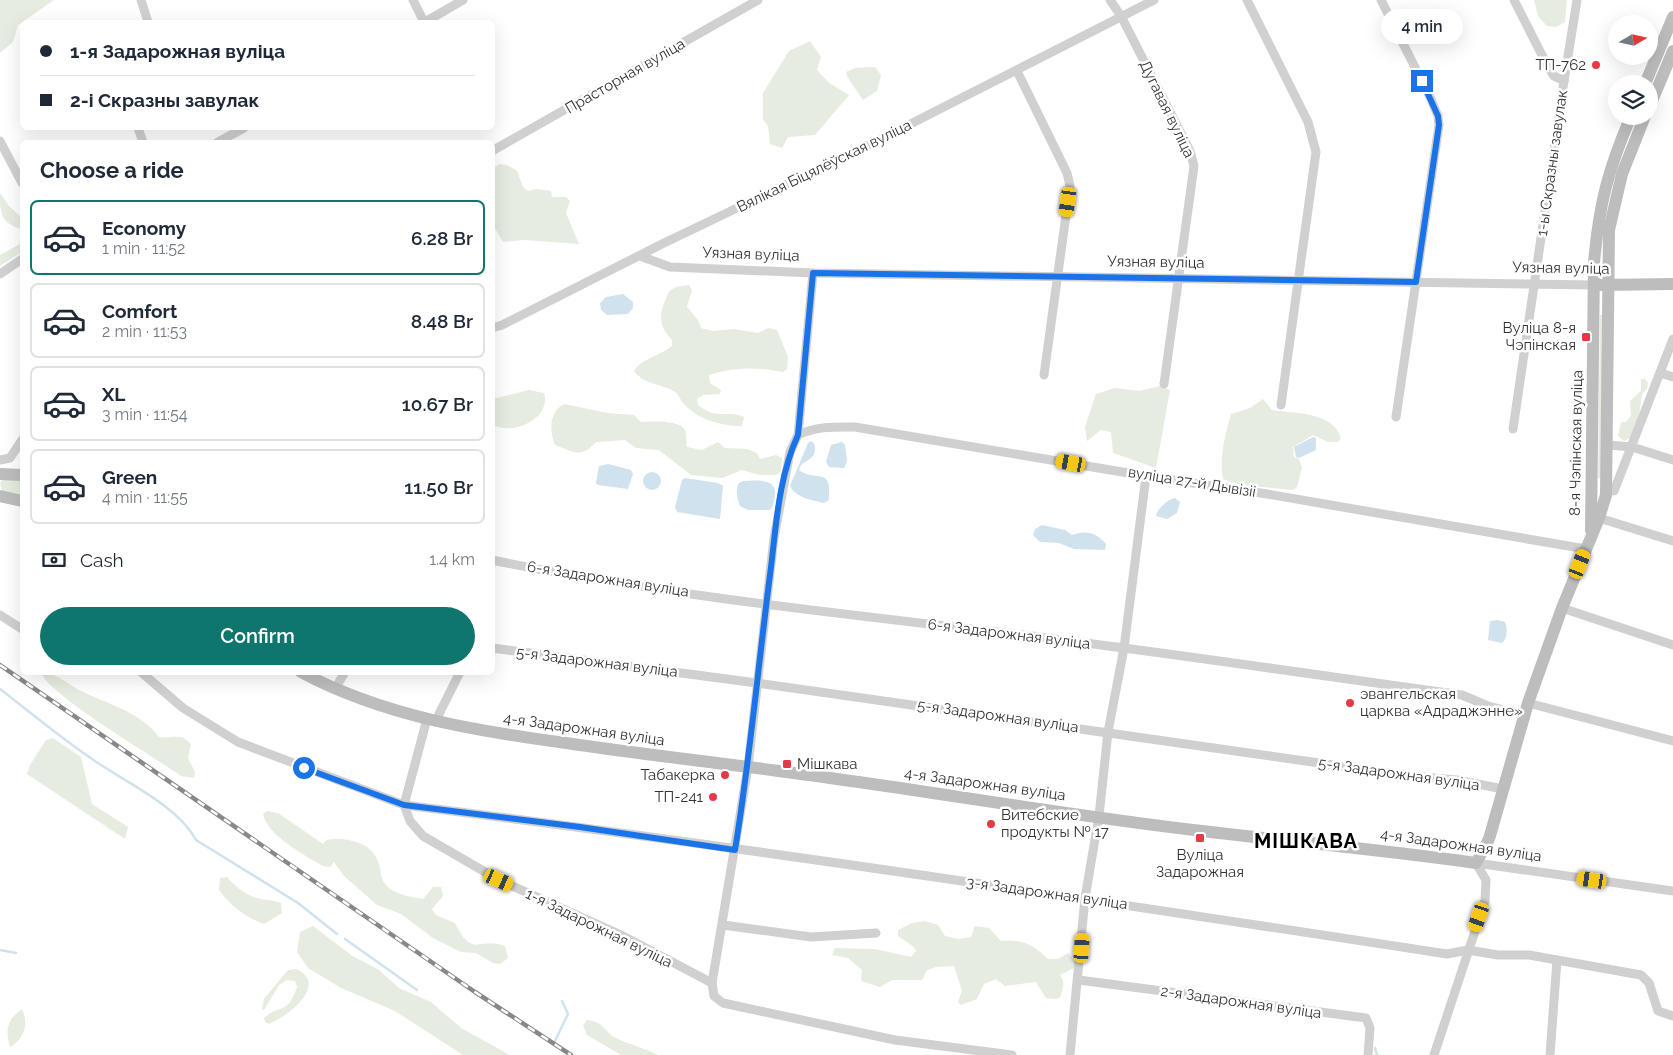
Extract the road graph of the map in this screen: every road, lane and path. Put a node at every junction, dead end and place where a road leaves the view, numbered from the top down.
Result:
1 (141, 0) edge
2 (413, 0) edge
3 (463, 0) edge
4 (758, 0) edge
5 (1110, 0) edge
6 (1154, 0) edge
7 (1247, 0) edge
8 (1381, 0) edge
9 (1514, 0) edge
10 (1577, 0) edge
11 (1121, 16) junction
12 (1673, 17) edge
13 (147, 20) edge
14 (423, 20) edge
15 (428, 20) edge
16 (1673, 51) edge
17 (1017, 71) junction
18 (1649, 75) edge
19 (1564, 81) junction
20 (1658, 87) edge
21 (1627, 125) edge
22 (1641, 125) edge
23 (240, 130) edge
24 (0, 140) edge
25 (222, 140) edge
26 (495, 149) edge
27 (20, 178) edge
28 (664, 243) junction
29 (640, 256) junction
30 (20, 260) edge
31 (670, 267) junction
32 (813, 273) junction
33 (0, 274) edge
34 (1058, 276) junction
35 (1180, 279) junction
36 (1298, 281) junction
37 (1416, 282) junction
38 (1535, 284) junction
39 (1673, 284) edge
40 (1595, 285) junction
41 (1608, 285) junction
42 (495, 327) edge
43 (1673, 339) edge
44 (1660, 373) junction
45 (1044, 374) dead end
46 (1673, 376) edge
47 (1164, 384) dead end
48 (1281, 405) dead end
49 (1396, 417) dead end
50 (1513, 429) dead end
51 (798, 435) junction
52 (20, 443) edge
53 (1608, 445) junction
54 (1632, 447) junction
55 (10, 458) junction
56 (0, 460) edge
57 (1673, 460) edge
58 (11, 473) edge
59 (1146, 476) junction
60 (1610, 493) junction
61 (2, 499) edge
62 (20, 501) edge
63 (1599, 518) junction
64 (1591, 537) junction
65 (1673, 542) edge
66 (1586, 549) junction
67 (495, 561) edge
68 (766, 604) junction
69 (1562, 608) junction
70 (0, 615) edge
71 (20, 627) edge
72 (1673, 644) edge
73 (495, 648) edge
74 (1124, 648) junction
75 (144, 675) edge
76 (307, 675) edge
77 (342, 675) edge
78 (458, 675) edge
79 (757, 683) junction
80 (335, 689) junction
81 (1526, 709) junction
82 (431, 720) junction
83 (1108, 732) junction
84 (1673, 741) edge
85 (748, 767) junction
86 (1503, 789) junction
87 (404, 805) junction
88 (1098, 816) junction
89 (735, 850) junction
90 (1476, 863) junction
91 (1673, 890) edge
92 (1086, 898) junction
93 (723, 925) junction
94 (876, 933) dead end
95 (1468, 950) junction
96 (1556, 960) junction
97 (1079, 980) junction
98 (712, 983) junction
99 (1669, 1015) edge
100 (1012, 1055) edge
101 (1070, 1055) edge
102 (1368, 1055) edge
103 (1434, 1055) edge
104 (1550, 1055) edge

1 - 13 street
2 - 14 street
3 - 15 street
4 - 26 street, Прасторная вуліца
5 - 11 street, Дугавая вуліца
6 - 11 street, Вялікая Біцялёўская вуліца
7 - 36 street
8 - 37 street
9 - 19 street, 1-ы Скразны завулак
10 - 19 street
11 - 17 street, Вялікая Біцялёўская вуліца
11 - 35 street, Дугавая вуліца
12 - 18 main road
16 - 20 main road
17 - 28 street, Вялікая Біцялёўская вуліца
17 - 34 street
19 - 38 street, 1-ы Скразны завулак
21 - 40 main road, 8-я Чэпінская вуліца
22 - 41 main road, 8-я Чэпінская вуліца
23 - 25 street
24 - 27 street
28 - 29 street, Вялікая Біцялёўская вуліца
28 - 31 street
29 - 31 street, Уязная вуліца
29 - 42 street, Вялікая Біцялёўская вуліца
30 - 33 street
31 - 32 street, Уязная вуліца
32 - 34 street, Уязная вуліца
32 - 51 street
34 - 35 street, Уязная вуліца
34 - 45 street
35 - 36 street, Уязная вуліца
35 - 47 street, Дугавая вуліца
36 - 37 street, Уязная вуліца
36 - 48 street
37 - 38 street, Уязная вуліца
37 - 49 street
38 - 40 street, Уязная вуліца
38 - 50 street, 1-ы Скразны завулак
39 - 41 main road, Уязная вуліца
40 - 41 main road, Уязная вуліца
40 - 64 main road, 8-я Чэпінская вуліца
41 - 53 main road, 8-я Чэпінская вуліца
43 - 44 street, 8-я Чэпінская вуліца
44 - 46 street
44 - 54 street, 8-я Чэпінская вуліца
51 - 59 street, вуліца 27-й Дывізіі
51 - 68 street
52 - 55 street
53 - 54 street
53 - 60 main road, 8-я Чэпінская вуліца
54 - 57 street
54 - 60 street, 8-я Чэпінская вуліца
55 - 56 street
55 - 58 street
59 - 66 street, вуліца 27-й Дывізіі
59 - 74 street
60 - 63 main road, 8-я Чэпінская вуліца
61 - 62 main road
63 - 64 main road, 8-я Чэпінская вуліца
63 - 65 street
64 - 66 main road, 8-я Чэпінская вуліца
66 - 69 main road, 8-я Чэпінская вуліца
67 - 68 street, 6-я Задарожная вуліца
68 - 74 street, 6-я Задарожная вуліца
68 - 79 street
69 - 72 street
69 - 81 main road, 8-я Чэпінская вуліца
70 - 71 street
73 - 79 street, 5-я Задарожная вуліца
74 - 81 street, 6-я Задарожная вуліца
74 - 83 street
75 - 87 street
76 - 80 main road, 4-я Задарожная вуліца
77 - 80 street
78 - 82 street
79 - 83 street, 5-я Задарожная вуліца
79 - 85 street
80 - 82 main road, 4-я Задарожная вуліца
81 - 84 street
81 - 86 main road, 8-я Чэпінская вуліца
82 - 85 main road, 4-я Задарожная вуліца
82 - 87 street
83 - 86 street, 5-я Задарожная вуліца
83 - 88 street
85 - 88 main road, 4-я Задарожная вуліца
85 - 89 street
86 - 90 main road, 8-я Чэпінская вуліца
87 - 89 street, 3-я Задарожная вуліца
87 - 98 street, 1-я Задарожная вуліца
88 - 90 main road, 4-я Задарожная вуліца
88 - 92 street
89 - 92 street, 3-я Задарожная вуліца
89 - 93 street
90 - 91 street, 4-я Задарожная вуліца
90 - 95 street
92 - 95 street, 3-я Задарожная вуліца
92 - 97 street
93 - 94 street
93 - 98 street
95 - 96 street, 3-я Задарожная вуліца
95 - 103 street
96 - 99 street, 3-я Задарожная вуліца
96 - 104 street
97 - 101 street
97 - 102 street, 2-я Задарожная вуліца
98 - 100 street

